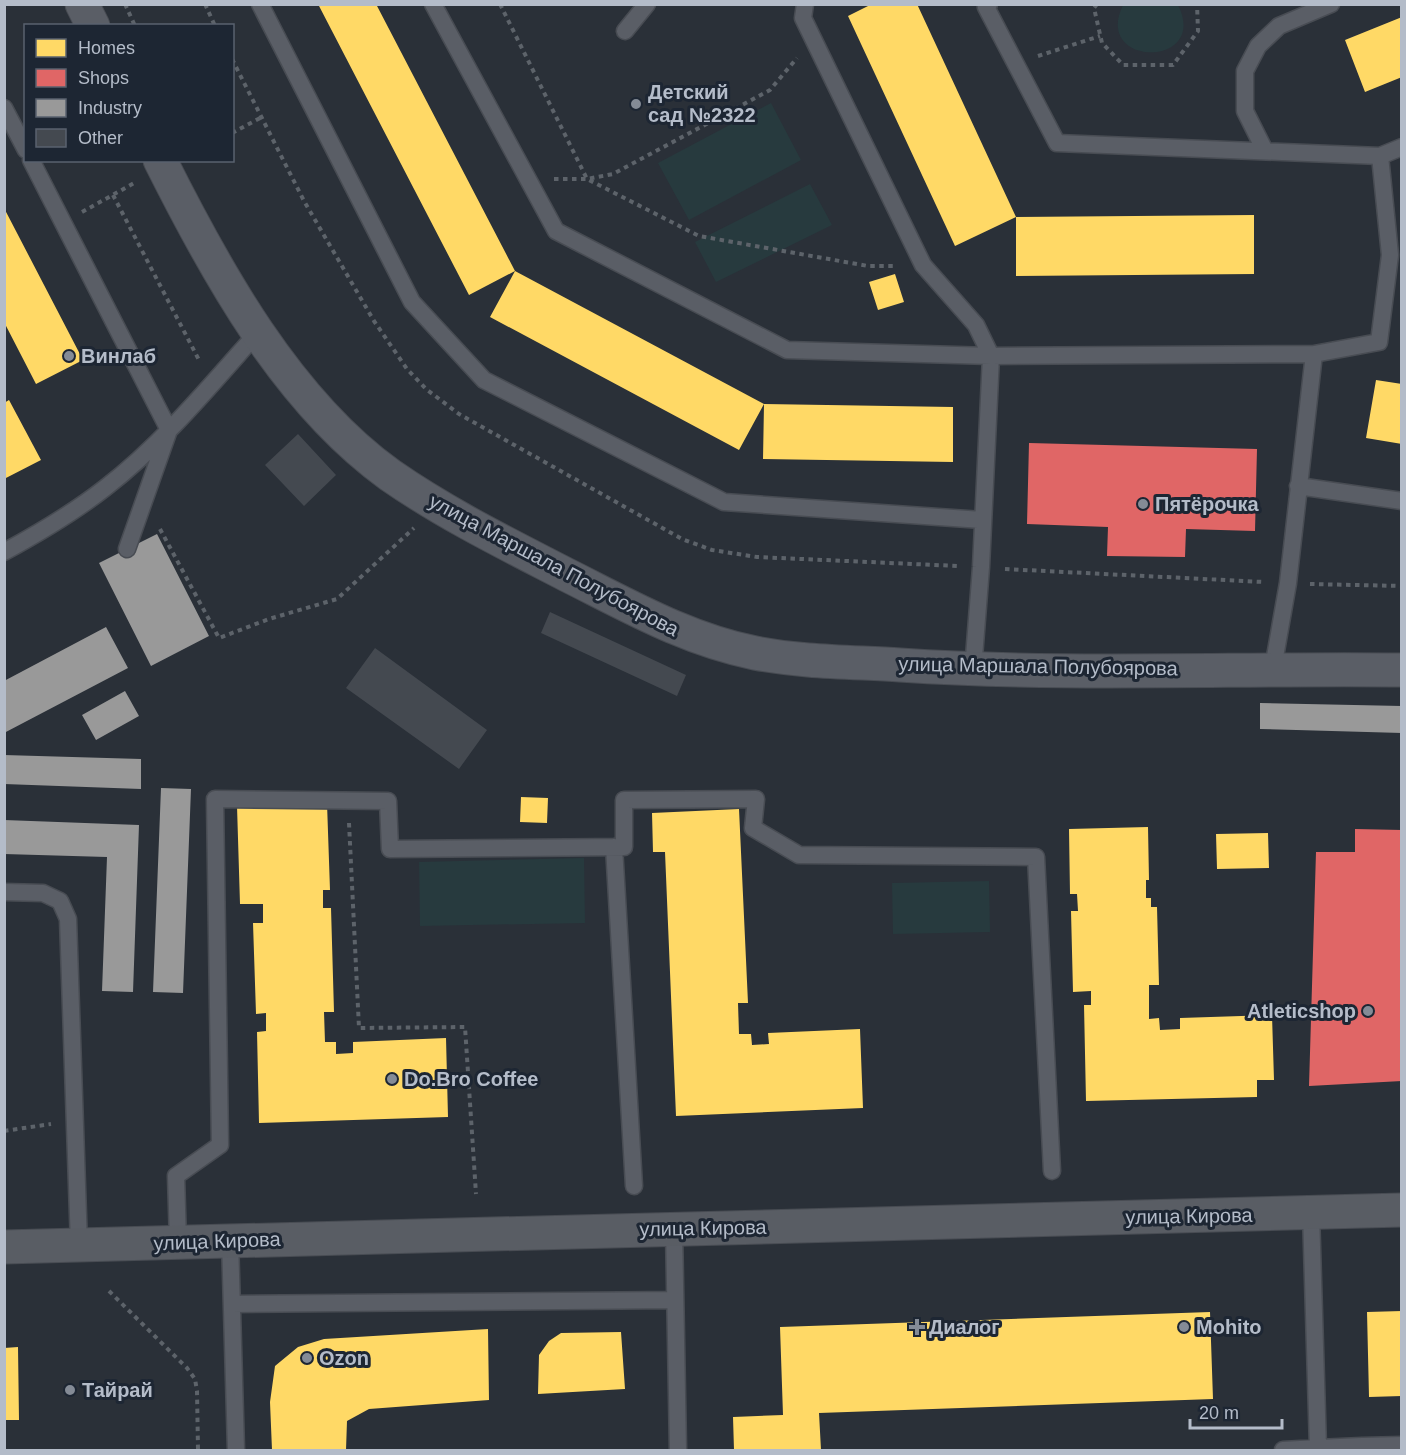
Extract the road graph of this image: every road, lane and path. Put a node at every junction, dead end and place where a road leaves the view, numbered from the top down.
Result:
1 (82, 4) edge
2 (125, 4) edge
3 (205, 4) edge
4 (260, 4) edge
5 (433, 4) edge
6 (500, 4) edge
7 (647, 4) edge
8 (805, 4) edge
9 (989, 4) edge
10 (1096, 4) edge
11 (1206, 4) edge
12 (1331, 4) edge
13 (1198, 6) edge
14 (92, 24) edge
15 (134, 24) edge
16 (214, 24) edge
17 (625, 31) dead end
18 (1100, 36) junction
19 (813, 39) junction
20 (234, 63) edge
21 (1015, 64) junction
22 (4, 108) edge
23 (262, 117) junction
24 (234, 132) edge
25 (24, 146) edge
26 (1401, 147) edge
27 (1265, 151) junction
28 (1380, 156) junction
29 (32, 162) edge
30 (162, 164) edge
31 (528, 179) junction
32 (587, 179) junction
33 (113, 195) junction
34 (62, 223) junction
35 (923, 265) junction
36 (258, 332) junction
37 (1314, 354) junction
38 (991, 356) junction
39 (211, 384) junction
40 (169, 430) junction
41 (1298, 486) junction
42 (144, 500) junction
43 (1401, 501) edge
44 (982, 520) junction
45 (417, 525) dead end
46 (127, 549) dead end
47 (4, 552) edge
48 (981, 567) junction
49 (1288, 583) junction
50 (1401, 586) edge
51 (1273, 668) junction
52 (973, 670) junction
53 (1401, 670) edge
54 (348, 800) junction
55 (614, 848) junction
56 (4, 892) edge
57 (75, 1122) junction
58 (4, 1131) edge
59 (1052, 1171) dead end
60 (634, 1186) dead end
61 (476, 1194) dead end
62 (1401, 1210) edge
63 (1311, 1213) junction
64 (674, 1229) junction
65 (230, 1240) junction
66 (178, 1242) junction
67 (78, 1245) junction
68 (4, 1247) edge
69 (109, 1291) dead end
70 (675, 1300) junction
71 (232, 1304) junction
72 (1401, 1445) edge
73 (1318, 1448) junction
74 (1362, 1448) edge
75 (198, 1450) edge
76 (236, 1450) edge
77 (678, 1450) edge
78 (1283, 1450) edge

1 - 14 street
2 - 15 path
3 - 16 path
4 - 44 lane
5 - 31 lane
6 - 32 path
7 - 17 lane
8 - 19 lane
9 - 21 lane
10 - 18 path
11 - 13 path
12 - 27 lane
13 - 18 path
18 - 21 path
19 - 32 path
19 - 35 lane
20 - 23 path
21 - 27 lane
22 - 25 lane
23 - 24 path
23 - 48 path
26 - 28 lane
27 - 28 lane
28 - 37 lane
29 - 34 lane
30 - 33 path
30 - 36 street, улица Маршала Полубоярова
31 - 32 path
31 - 38 lane
32 - 35 path
33 - 34 path
33 - 39 path
34 - 40 lane
35 - 38 lane
36 - 39 lane
36 - 52 street, улица Маршала Полубоярова
37 - 38 lane
37 - 41 lane
38 - 44 lane
39 - 40 lane
40 - 42 lane
40 - 47 lane
41 - 43 lane
41 - 49 lane
42 - 45 path
42 - 46 lane
44 - 48 lane
48 - 49 path
48 - 52 lane
49 - 50 path
49 - 51 lane
51 - 52 street, улица Маршала Полубоярова
51 - 53 street, улица Маршала Полубоярова
54 - 55 lane
54 - 61 path
54 - 66 lane
55 - 59 lane
55 - 60 lane
56 - 57 lane
57 - 58 path
57 - 67 lane
62 - 63 main road, улица Кирова
63 - 64 main road, улица Кирова
63 - 73 lane
64 - 65 main road, улица Кирова
64 - 70 lane
65 - 66 main road, улица Кирова
65 - 71 lane
66 - 67 main road, улица Кирова
67 - 68 main road, улица Кирова
69 - 75 path
70 - 71 lane
70 - 77 lane
71 - 76 lane
72 - 74 lane
73 - 74 lane
73 - 78 lane

